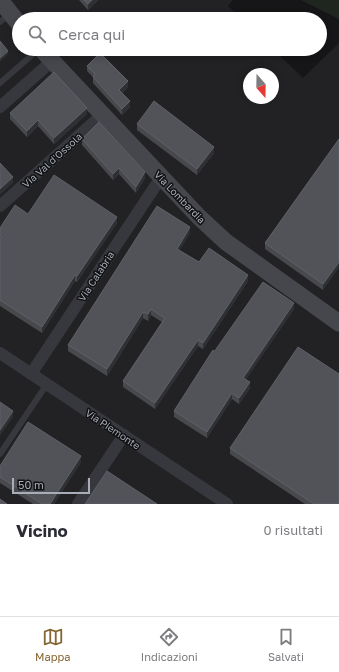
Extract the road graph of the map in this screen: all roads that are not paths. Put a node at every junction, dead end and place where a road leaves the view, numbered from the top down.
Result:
1 (0, 0) edge
2 (9, 20) edge
3 (40, 56) edge
4 (42, 56) edge
5 (47, 56) edge
6 (0, 83) edge
7 (0, 107) edge
8 (103, 114) junction
9 (163, 179) junction
10 (0, 206) edge
11 (339, 323) edge
12 (0, 353) edge
13 (31, 374) junction
14 (46, 384) junction
15 (124, 435) junction
16 (0, 454) edge
17 (78, 504) edge
18 (227, 504) edge

1 - 2 street
3 - 6 lane
4 - 7 street
5 - 8 street, Via Lombardia
8 - 9 street, Via Lombardia
8 - 10 street, Via Val d'Ossola
9 - 11 street, Via Lombardia
9 - 13 street, Via Calabria
12 - 13 street, Via Piemonte
13 - 14 street, Via Piemonte
14 - 15 street, Via Piemonte
14 - 16 lane
15 - 17 street
15 - 18 street, Via Piemonte

